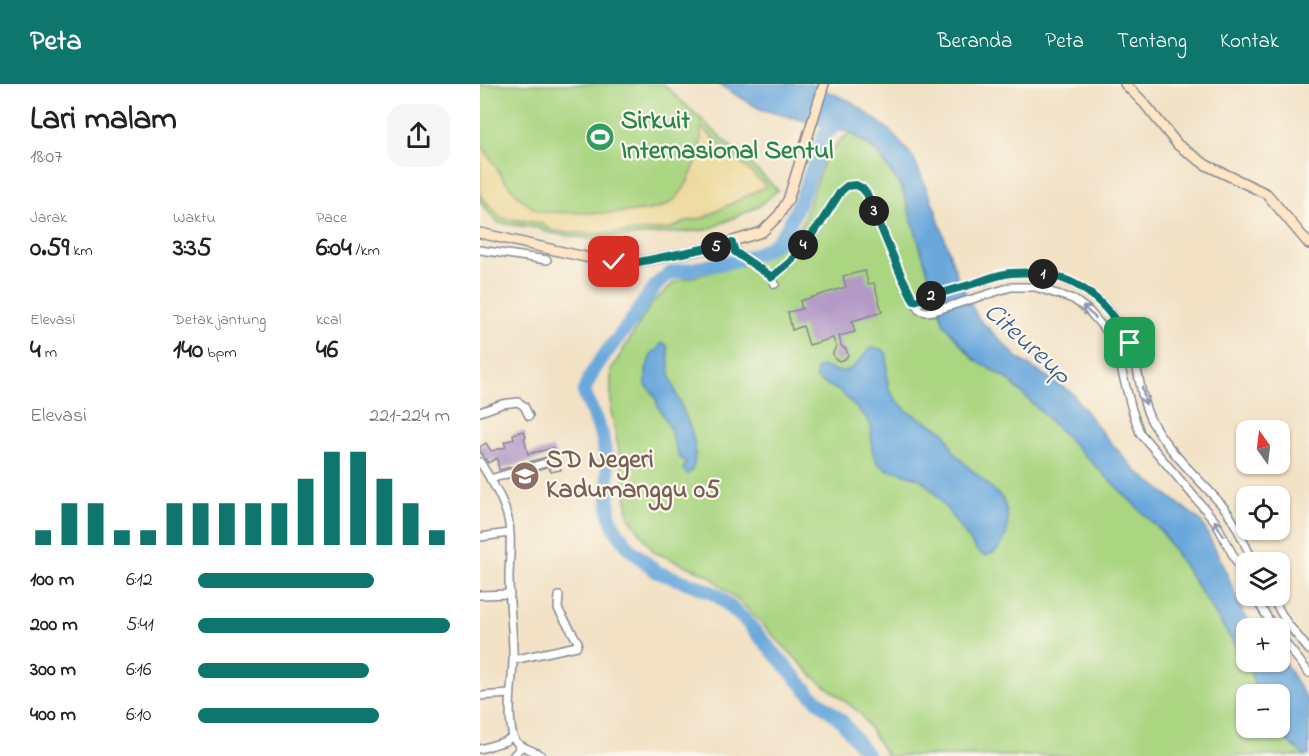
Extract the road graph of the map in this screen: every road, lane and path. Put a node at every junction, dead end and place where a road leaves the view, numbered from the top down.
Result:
1 (824, 84) edge
2 (1125, 84) edge
3 (480, 233) edge
4 (1309, 244) edge
5 (734, 248) junction
6 (480, 250) edge
7 (547, 260) dead end
8 (995, 277) junction
9 (1000, 291) junction
10 (914, 301) junction
11 (480, 412) edge
12 (529, 416) dead end
13 (480, 462) edge
14 (549, 462) dead end
15 (480, 478) edge
16 (489, 478) junction
17 (509, 533) junction
18 (480, 537) edge
19 (1249, 552) edge
20 (1236, 561) edge
21 (510, 594) junction
22 (480, 595) edge
23 (559, 596) dead end
24 (1290, 626) edge
25 (1290, 649) edge
26 (1309, 650) edge
27 (513, 660) junction
28 (1309, 673) edge
29 (510, 694) junction
30 (480, 696) edge
31 (513, 736) junction
32 (522, 746) junction
33 (480, 749) edge
34 (513, 756) edge
35 (542, 756) edge

1 - 5 street
2 - 4 street
3 - 5 street
5 - 10 street
6 - 7 street
8 - 9 street
8 - 10 street
8 -> 19 street
9 - 10 street
20 -> 9 street
11 - 12 street
13 - 16 street
14 - 16 street
15 - 16 street
16 - 17 street
17 - 18 street
17 - 21 street
21 - 22 street
21 - 27 street
23 - 27 street
24 - 26 street
25 - 28 street
27 - 29 street
29 - 30 street
29 - 31 street
31 - 32 street
31 - 33 street
32 - 34 street
32 - 35 street

